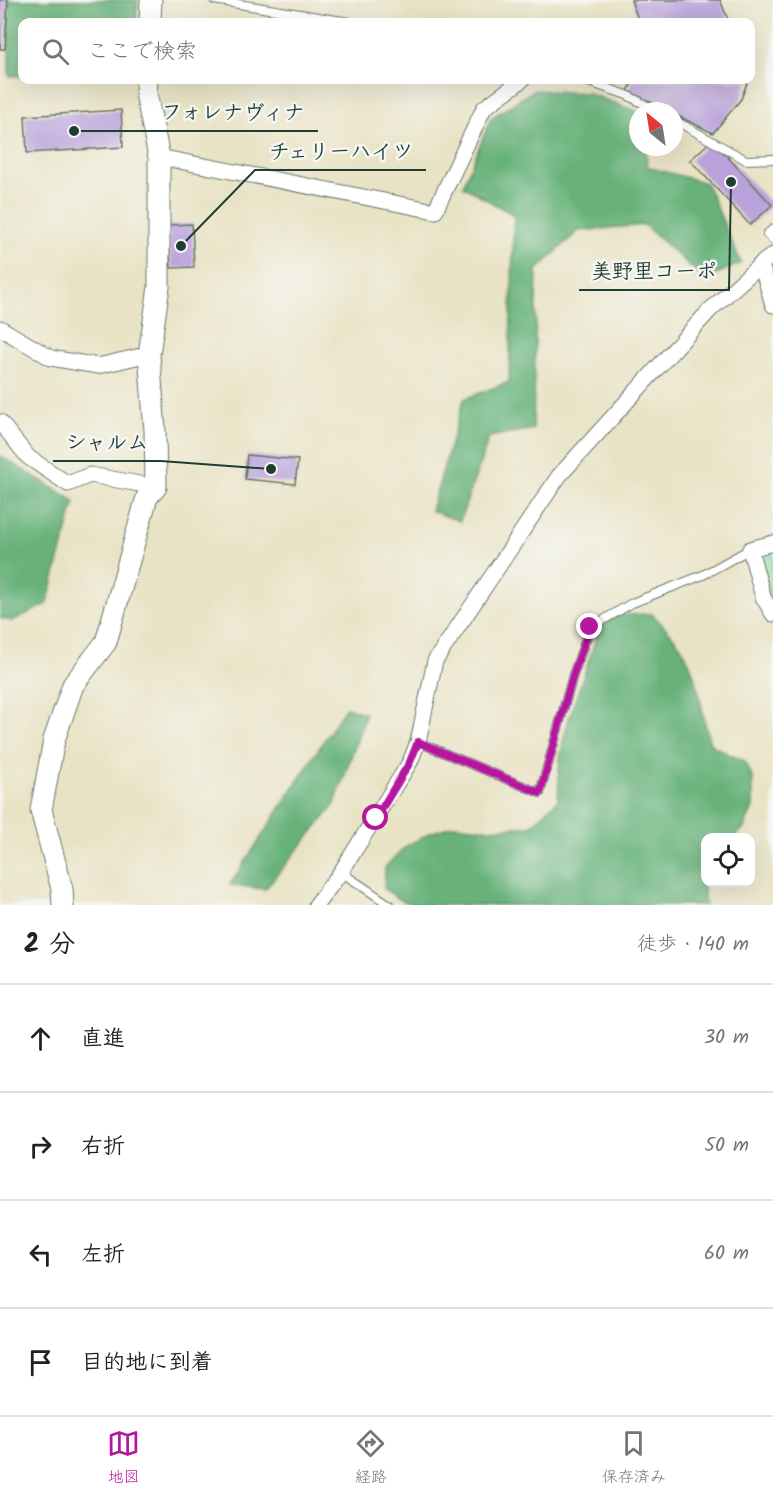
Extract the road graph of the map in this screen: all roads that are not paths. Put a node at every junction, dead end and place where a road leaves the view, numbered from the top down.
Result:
1 (150, 0) edge
2 (214, 0) edge
3 (150, 18) edge
4 (324, 18) edge
5 (147, 84) edge
6 (517, 84) edge
7 (595, 84) edge
8 (640, 102) edge
9 (683, 125) edge
10 (159, 157) junction
11 (773, 159) edge
12 (773, 229) edge
13 (773, 240) edge
14 (767, 259) edge
15 (773, 305) edge
16 (0, 328) edge
17 (149, 354) junction
18 (0, 422) edge
19 (156, 487) junction
20 (773, 543) edge
21 (750, 549) junction
22 (773, 614) edge
23 (418, 742) junction
24 (341, 872) junction
25 (63, 905) edge
26 (316, 905) edge
27 (390, 905) edge

1 - 3 street
2 - 4 lane
5 - 10 street
6 - 10 street
7 - 8 lane
9 - 11 lane
10 - 17 street
12 - 13 lane
14 - 15 street
14 - 23 street
16 - 17 street
17 - 19 street
18 - 19 street
19 - 25 street
20 - 21 street
21 - 22 street
21 - 23 lane
23 - 24 street
24 - 26 street
24 - 27 lane

